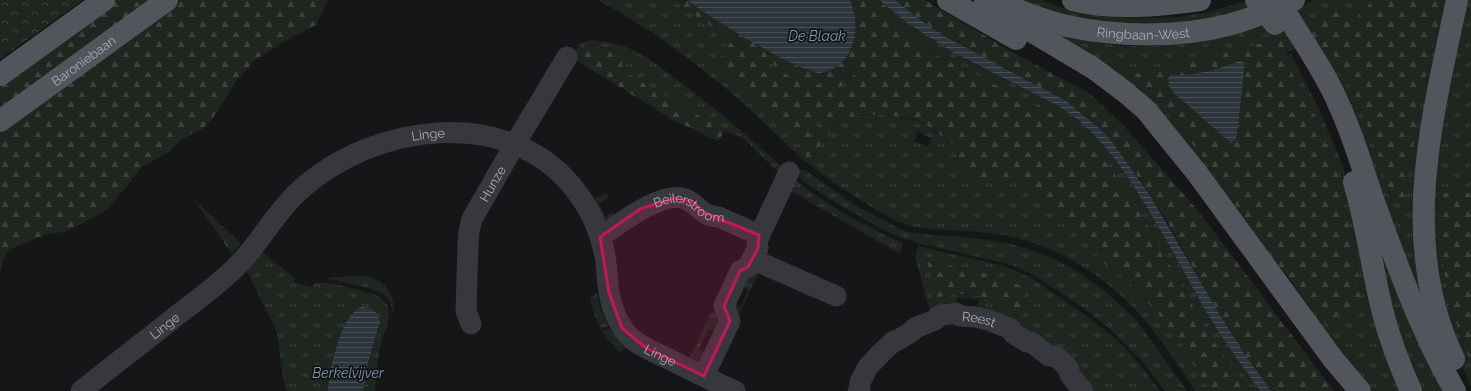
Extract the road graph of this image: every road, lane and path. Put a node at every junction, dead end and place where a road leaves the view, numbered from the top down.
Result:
1 (104, 0) edge
2 (167, 0) edge
3 (948, 0) edge
4 (985, 0) edge
5 (994, 0) edge
6 (1073, 0) edge
7 (1200, 0) edge
8 (1256, 0) edge
9 (1273, 0) edge
10 (1457, 0) edge
11 (1288, 10) edge
12 (567, 57) dead end
13 (0, 75) edge
14 (0, 121) edge
15 (514, 144) junction
16 (789, 172) dead end
17 (759, 235) junction
18 (600, 237) junction
19 (1247, 242) junction
20 (752, 259) junction
21 (836, 296) dead end
22 (471, 324) dead end
23 (704, 376) junction
24 (81, 391) edge
25 (735, 391) edge
26 (858, 391) edge
27 (1083, 391) edge
28 (1360, 391) edge
29 (1411, 391) edge
30 (1455, 391) edge
31 (1469, 391) edge

1 - 13 main road
2 - 14 main road, Baroniebaan
3 - 19 main road
4 - 19 main road
5 - 11 main road, Ringbaan-West
6 - 7 main road, Ringbaan-West
8 - 11 main road, bridge
9 - 11 main road
10 - 31 main road
11 - 29 main road
11 - 30 main road
12 - 15 street, Hunze
15 - 18 street, Linge
15 - 22 street, Hunze
15 - 24 street, Linge
16 - 17 street
17 - 18 street, Beilerstroom
17 - 20 street
18 - 23 street, Linge
19 - 28 main road
20 - 21 street
20 - 23 street
23 - 25 street, Linge
26 - 27 street, Reest

